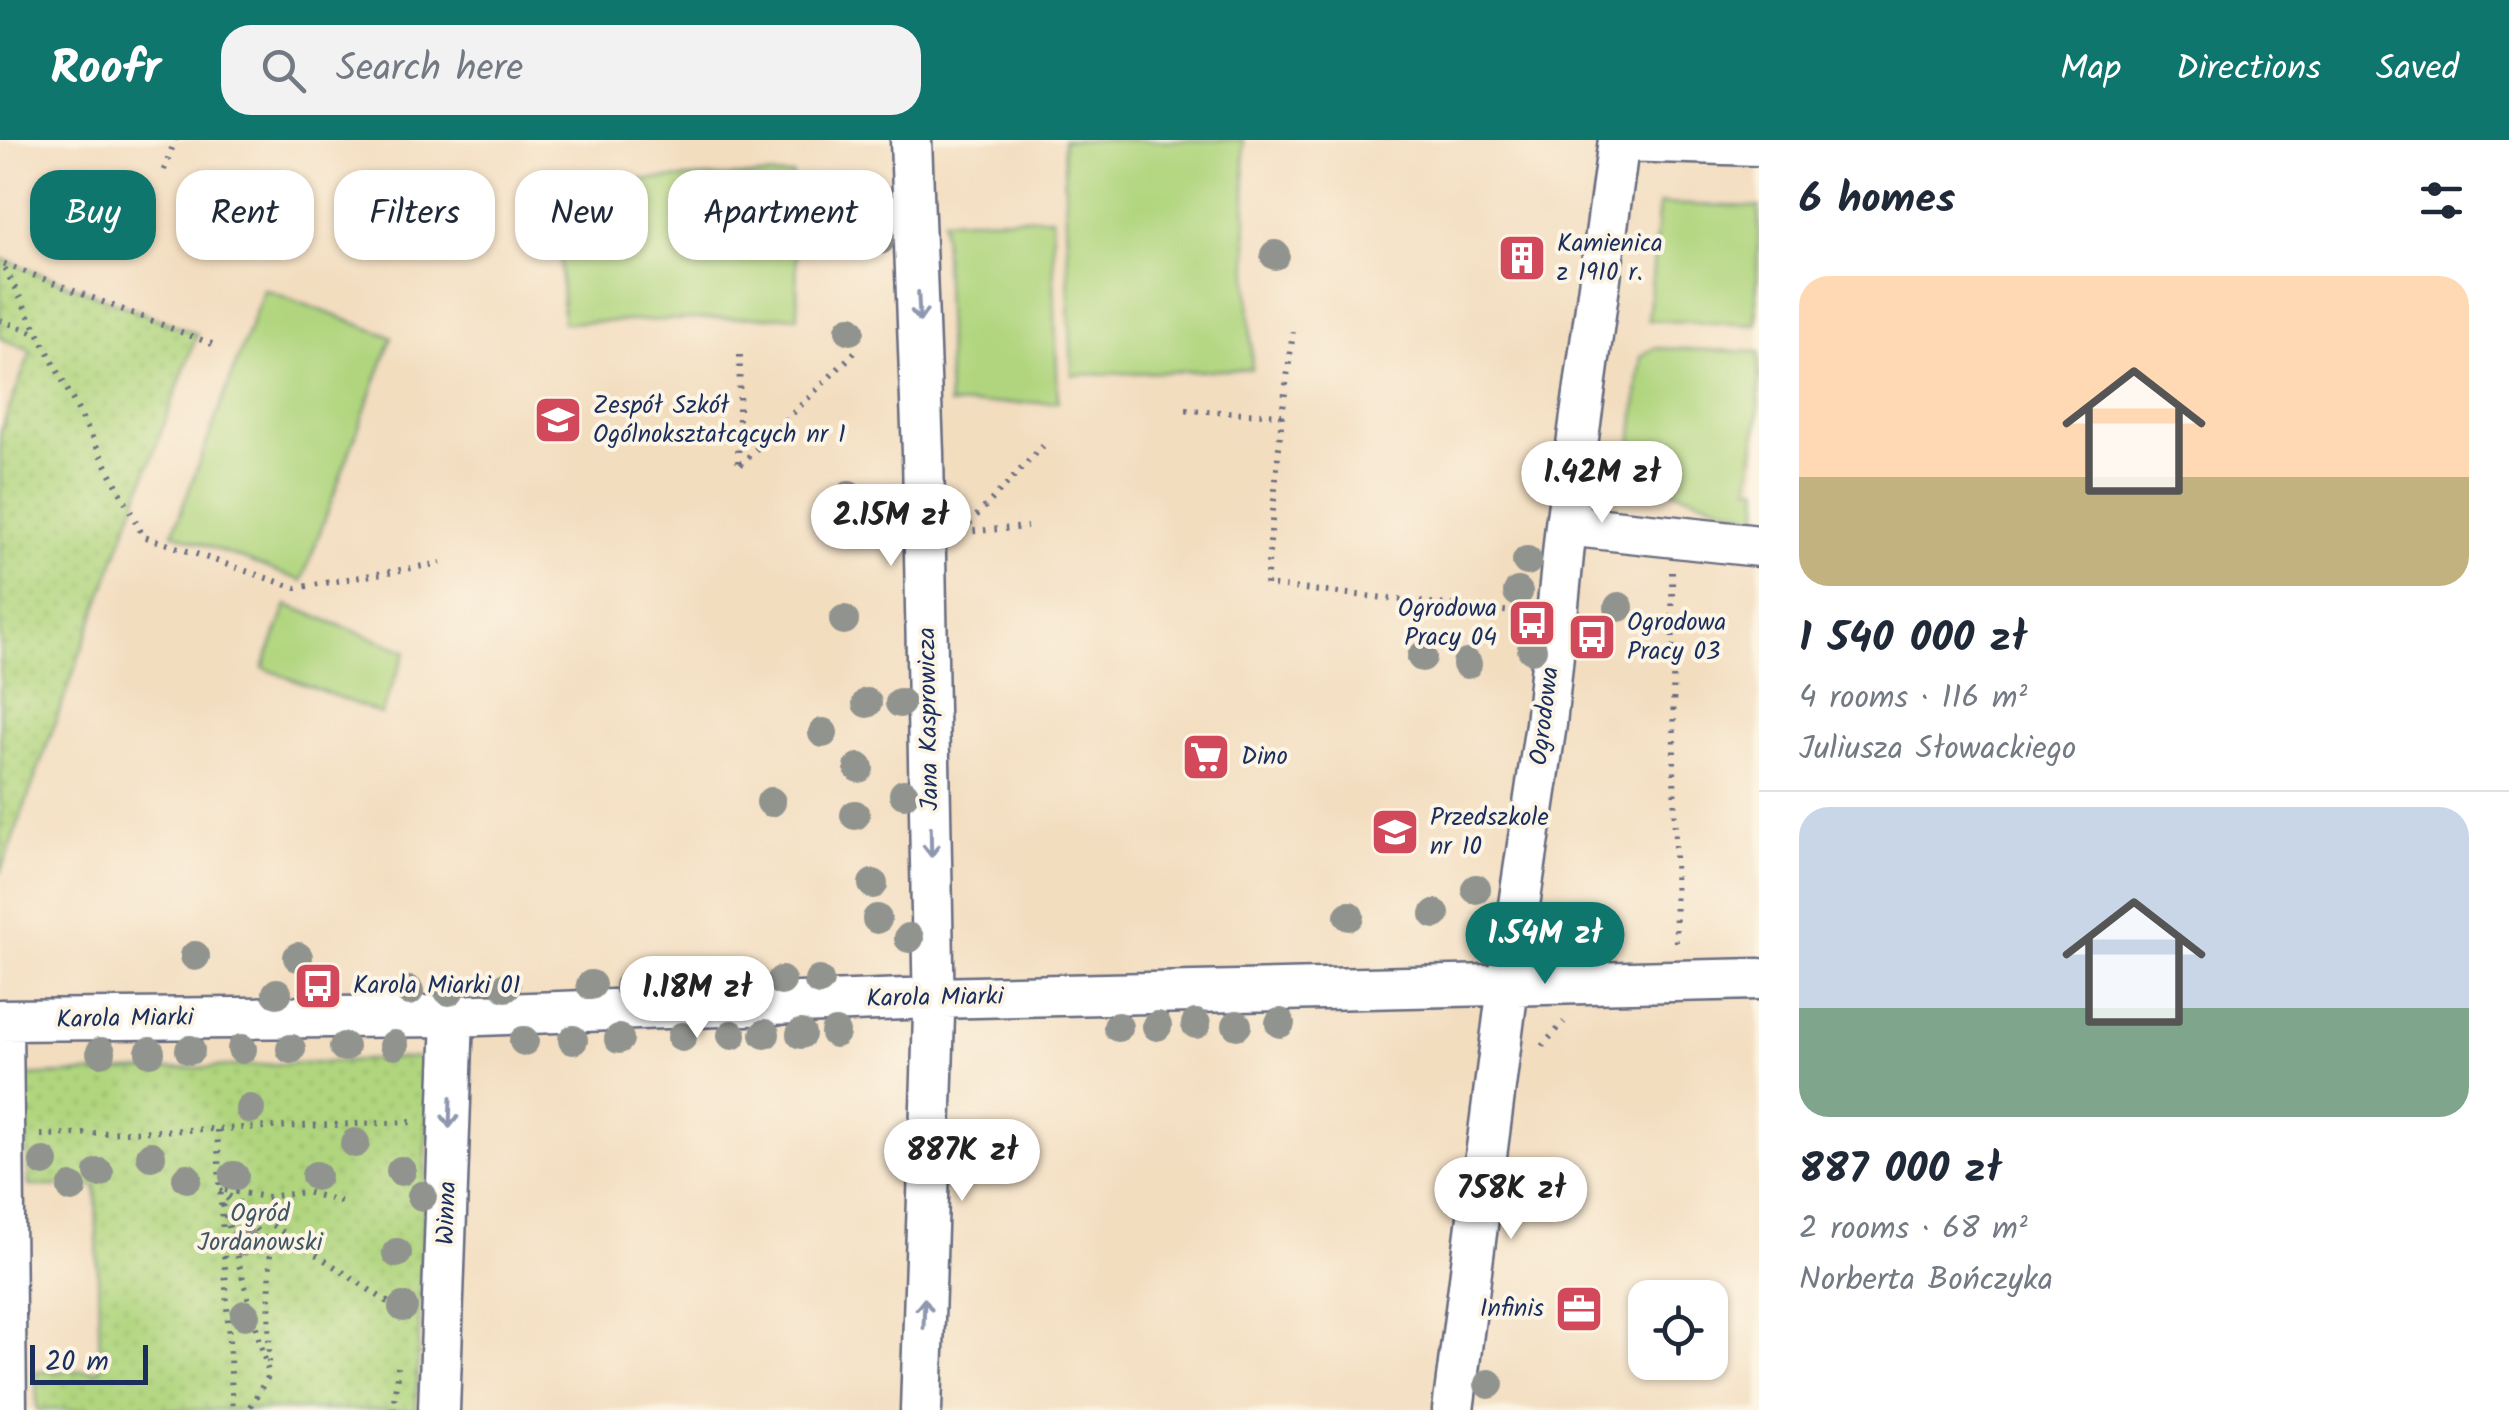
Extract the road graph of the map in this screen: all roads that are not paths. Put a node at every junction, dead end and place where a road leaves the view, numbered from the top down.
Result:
1 (910, 140) edge
2 (1619, 141) edge
3 (1759, 145) edge
4 (1566, 525) junction
5 (1759, 546) edge
6 (1759, 979) edge
7 (1510, 987) junction
8 (933, 998) junction
9 (453, 1016) junction
10 (1, 1021) edge
11 (2, 1136) edge
12 (6, 1410) edge
13 (439, 1410) edge
14 (921, 1410) edge
15 (1453, 1410) edge

1 -> 8 street, Jana Kasprowicza
2 - 3 street
2 - 4 street, Ogrodowa
4 - 5 street
4 - 7 street, Ogrodowa
6 - 7 street, Karola Miarki
7 - 8 street, Karola Miarki
7 - 15 street, Ogrodowa
8 - 9 street, Karola Miarki
14 -> 8 street, Jana Kasprowicza
9 - 10 street, Karola Miarki
9 -> 13 street, Winna
10 - 11 street
11 - 12 street

